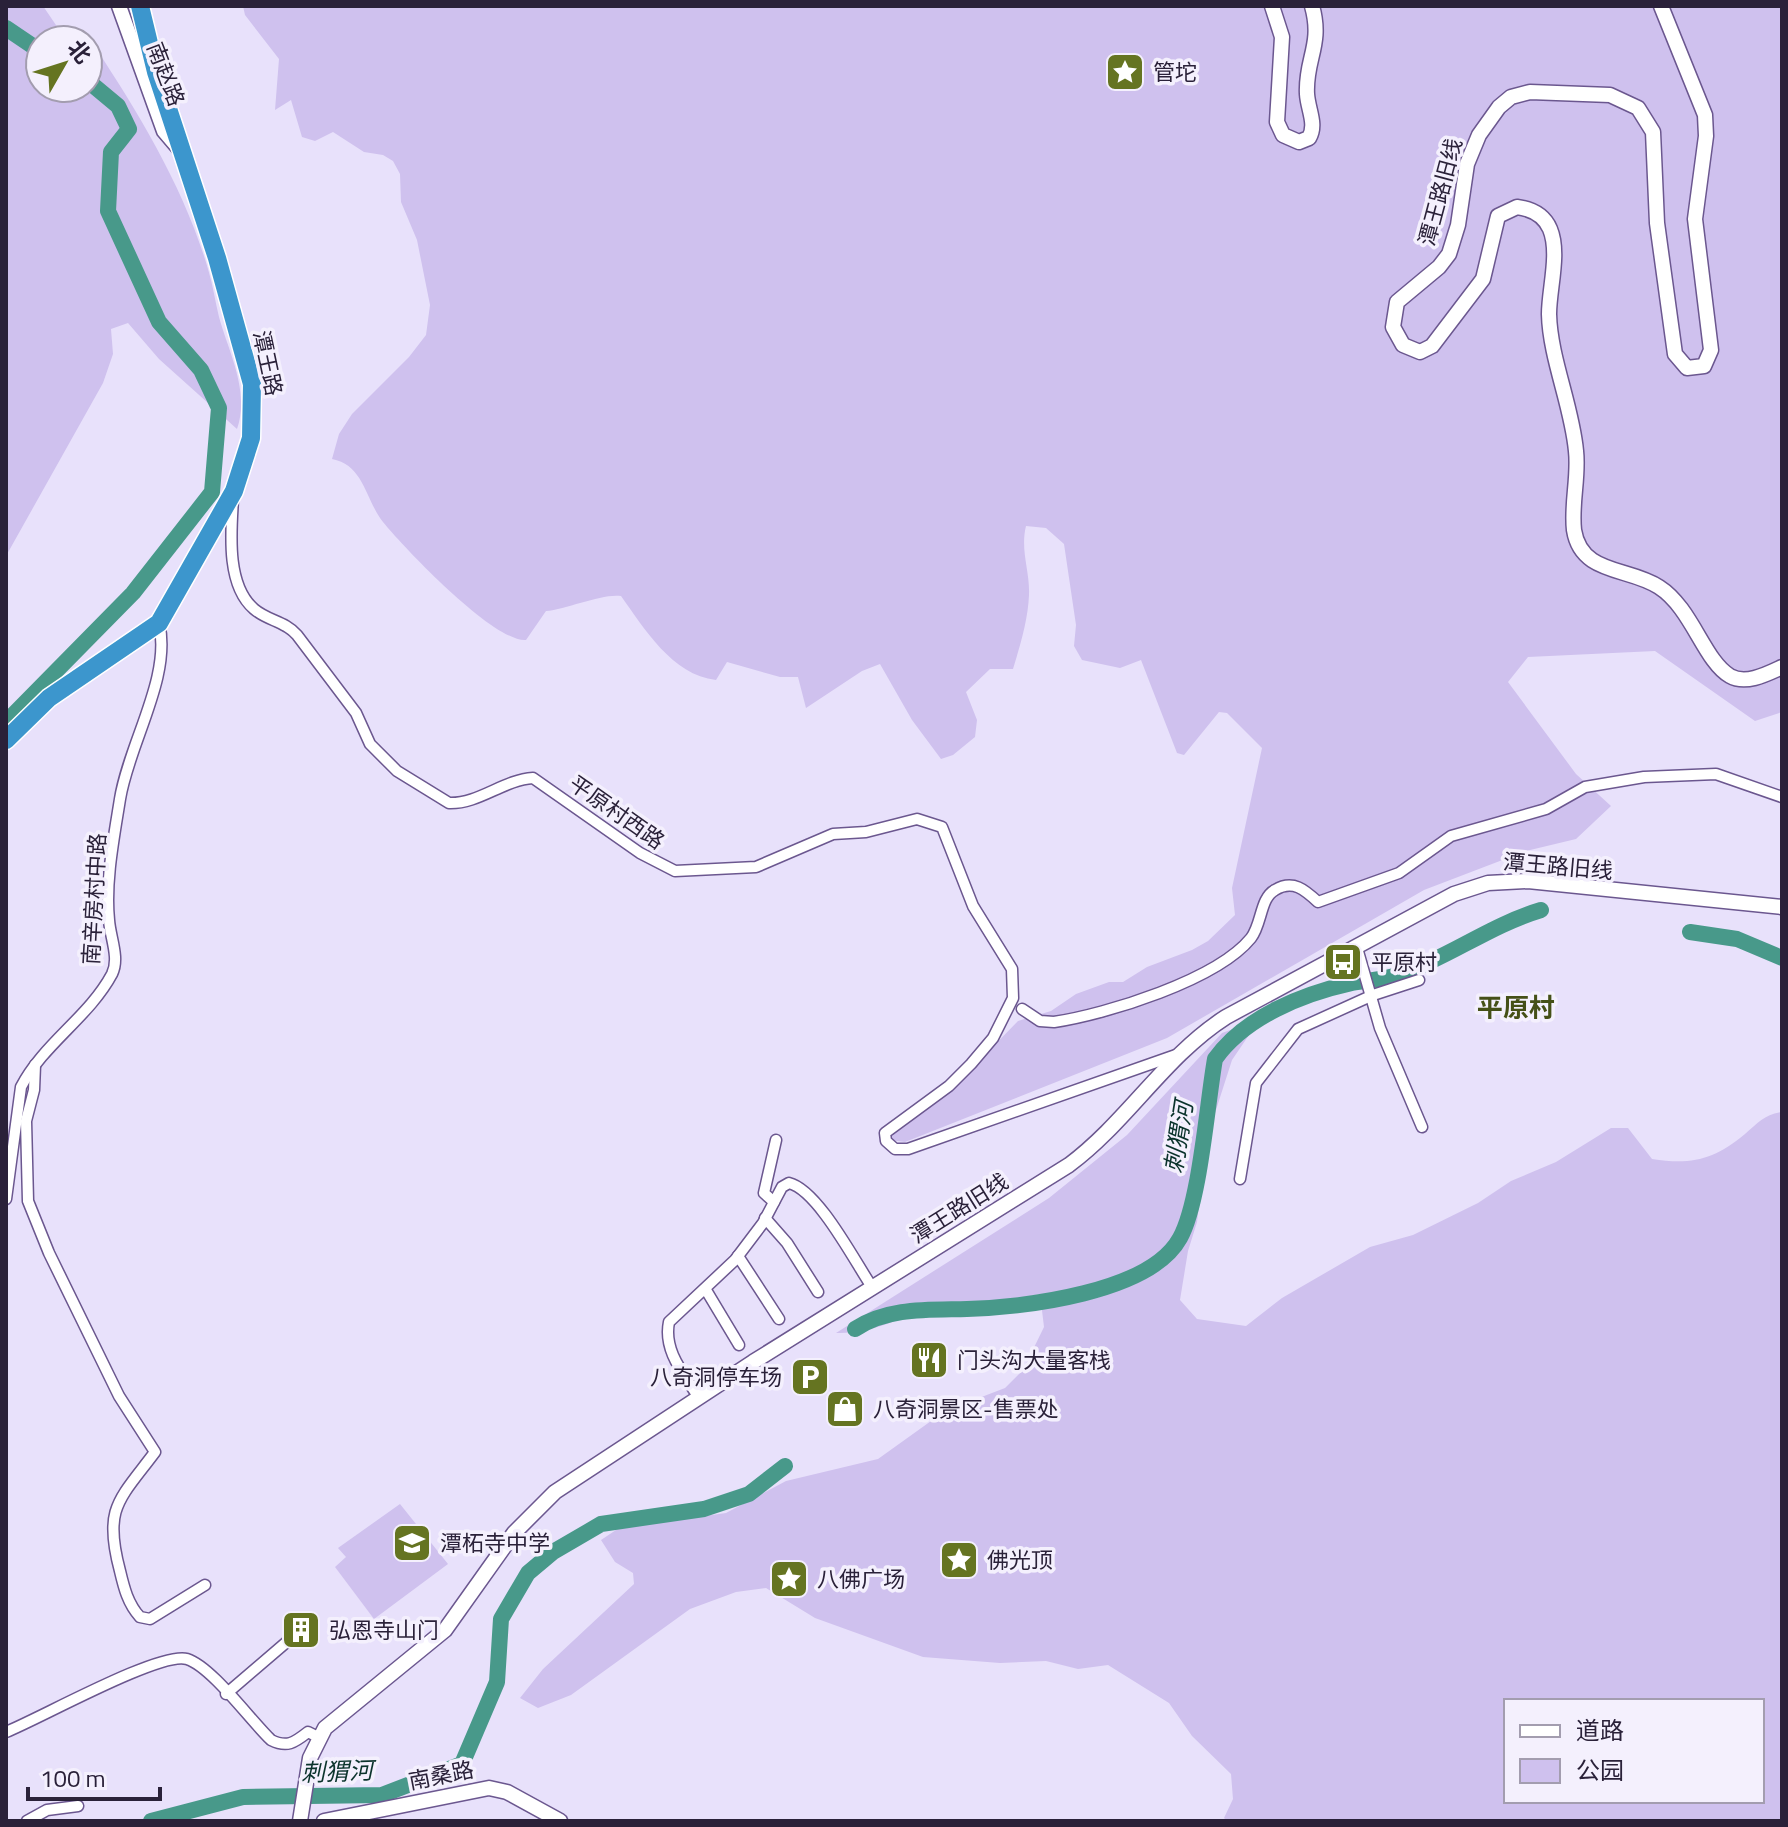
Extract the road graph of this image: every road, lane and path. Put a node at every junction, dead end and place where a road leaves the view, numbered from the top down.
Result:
1 (119, 6) edge
2 (140, 6) edge
3 (1272, 6) edge
4 (1312, 6) edge
5 (1661, 6) edge
6 (182, 152) junction
7 (234, 491) junction
8 (159, 623) junction
9 (1782, 667) edge
10 (6, 740) edge
11 (1782, 797) edge
12 (1782, 907) edge
13 (1357, 948) junction
14 (1419, 980) dead end
15 (1373, 994) junction
16 (1022, 1009) dead end
17 (1182, 1053) junction
18 (35, 1065) junction
19 (1422, 1127) dead end
20 (776, 1140) dead end
21 (1240, 1179) dead end
22 (6, 1199) edge
23 (774, 1202) junction
24 (765, 1218) junction
25 (738, 1256) junction
26 (872, 1287) junction
27 (706, 1290) junction
28 (818, 1292) dead end
29 (779, 1319) dead end
30 (739, 1345) dead end
31 (699, 1398) junction
32 (205, 1585) dead end
33 (296, 1634) dead end
34 (226, 1694) junction
35 (6, 1732) edge
36 (318, 1737) junction
37 (78, 1806) dead end
38 (301, 1820) edge
39 (27, 1821) edge
40 (324, 1821) edge
41 (560, 1821) edge

1 - 6 main road, 南赵路
2 - 6 highway, 潭王路
3 - 4 main road
5 - 9 main road, 潭王路旧线
6 - 7 highway, 潭王路
7 - 8 highway, 潭王路
7 - 17 street, 平原村西路
8 - 10 highway, 潭王路
8 - 18 street, 南辛房村中路
11 - 16 street
12 - 13 main road, 潭王路旧线
13 - 15 street
13 - 17 main road, 潭王路旧线
14 - 15 street
15 - 19 street
15 - 21 street
17 - 26 main road, 潭王路旧线
18 - 22 street, 南辛房村中路
18 - 32 street
20 - 23 street
23 - 24 street
23 - 26 street
24 - 25 street
24 - 28 street
25 - 27 street
25 - 29 street
26 - 31 main road, 潭王路旧线
27 - 30 street
27 - 31 street
31 - 36 main road, 潭王路旧线
33 - 34 street
34 - 35 street
34 - 36 street
36 - 38 main road, 潭王路旧线
37 - 39 street
40 - 41 main road, 南桑路

